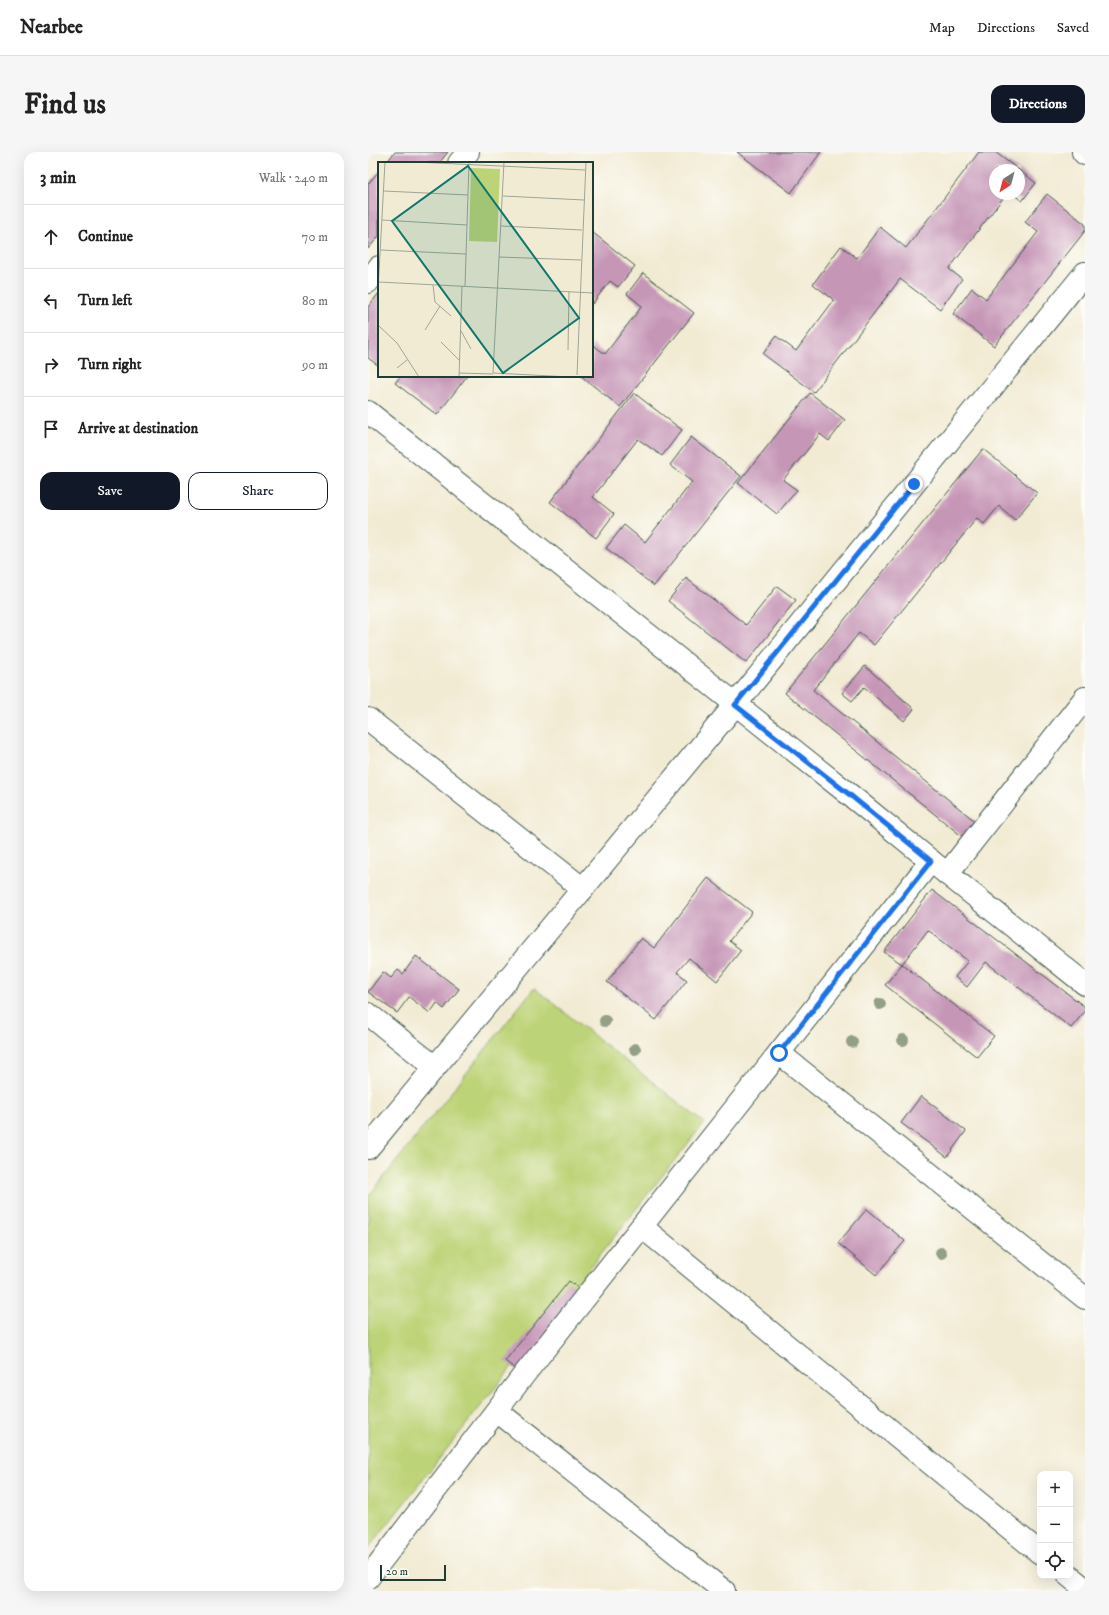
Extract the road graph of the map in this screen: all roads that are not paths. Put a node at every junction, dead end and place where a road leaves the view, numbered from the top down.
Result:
1 (468, 152) edge
2 (460, 162) edge
3 (378, 269) edge
4 (1085, 274) edge
5 (368, 282) edge
6 (368, 412) edge
7 (1085, 698) edge
8 (735, 705) junction
9 (368, 719) edge
10 (939, 868) junction
11 (583, 889) junction
12 (1085, 984) edge
13 (368, 1014) edge
14 (779, 1053) junction
15 (435, 1067) junction
16 (368, 1148) edge
17 (642, 1227) junction
18 (1085, 1298) edge
19 (497, 1411) junction
20 (1037, 1551) edge
21 (368, 1578) edge
22 (1073, 1579) edge
23 (1085, 1589) edge
24 (724, 1591) edge

1 - 2 street
3 - 5 street
4 - 8 street
6 - 8 street
7 - 10 street
8 - 10 street
8 - 11 street
9 - 11 street
10 - 12 street
10 - 14 street
11 - 15 street
13 - 15 street
14 - 17 street
14 - 18 street
15 - 16 street
17 - 19 street
17 - 20 street
19 - 21 street
19 - 24 street
22 - 23 street

